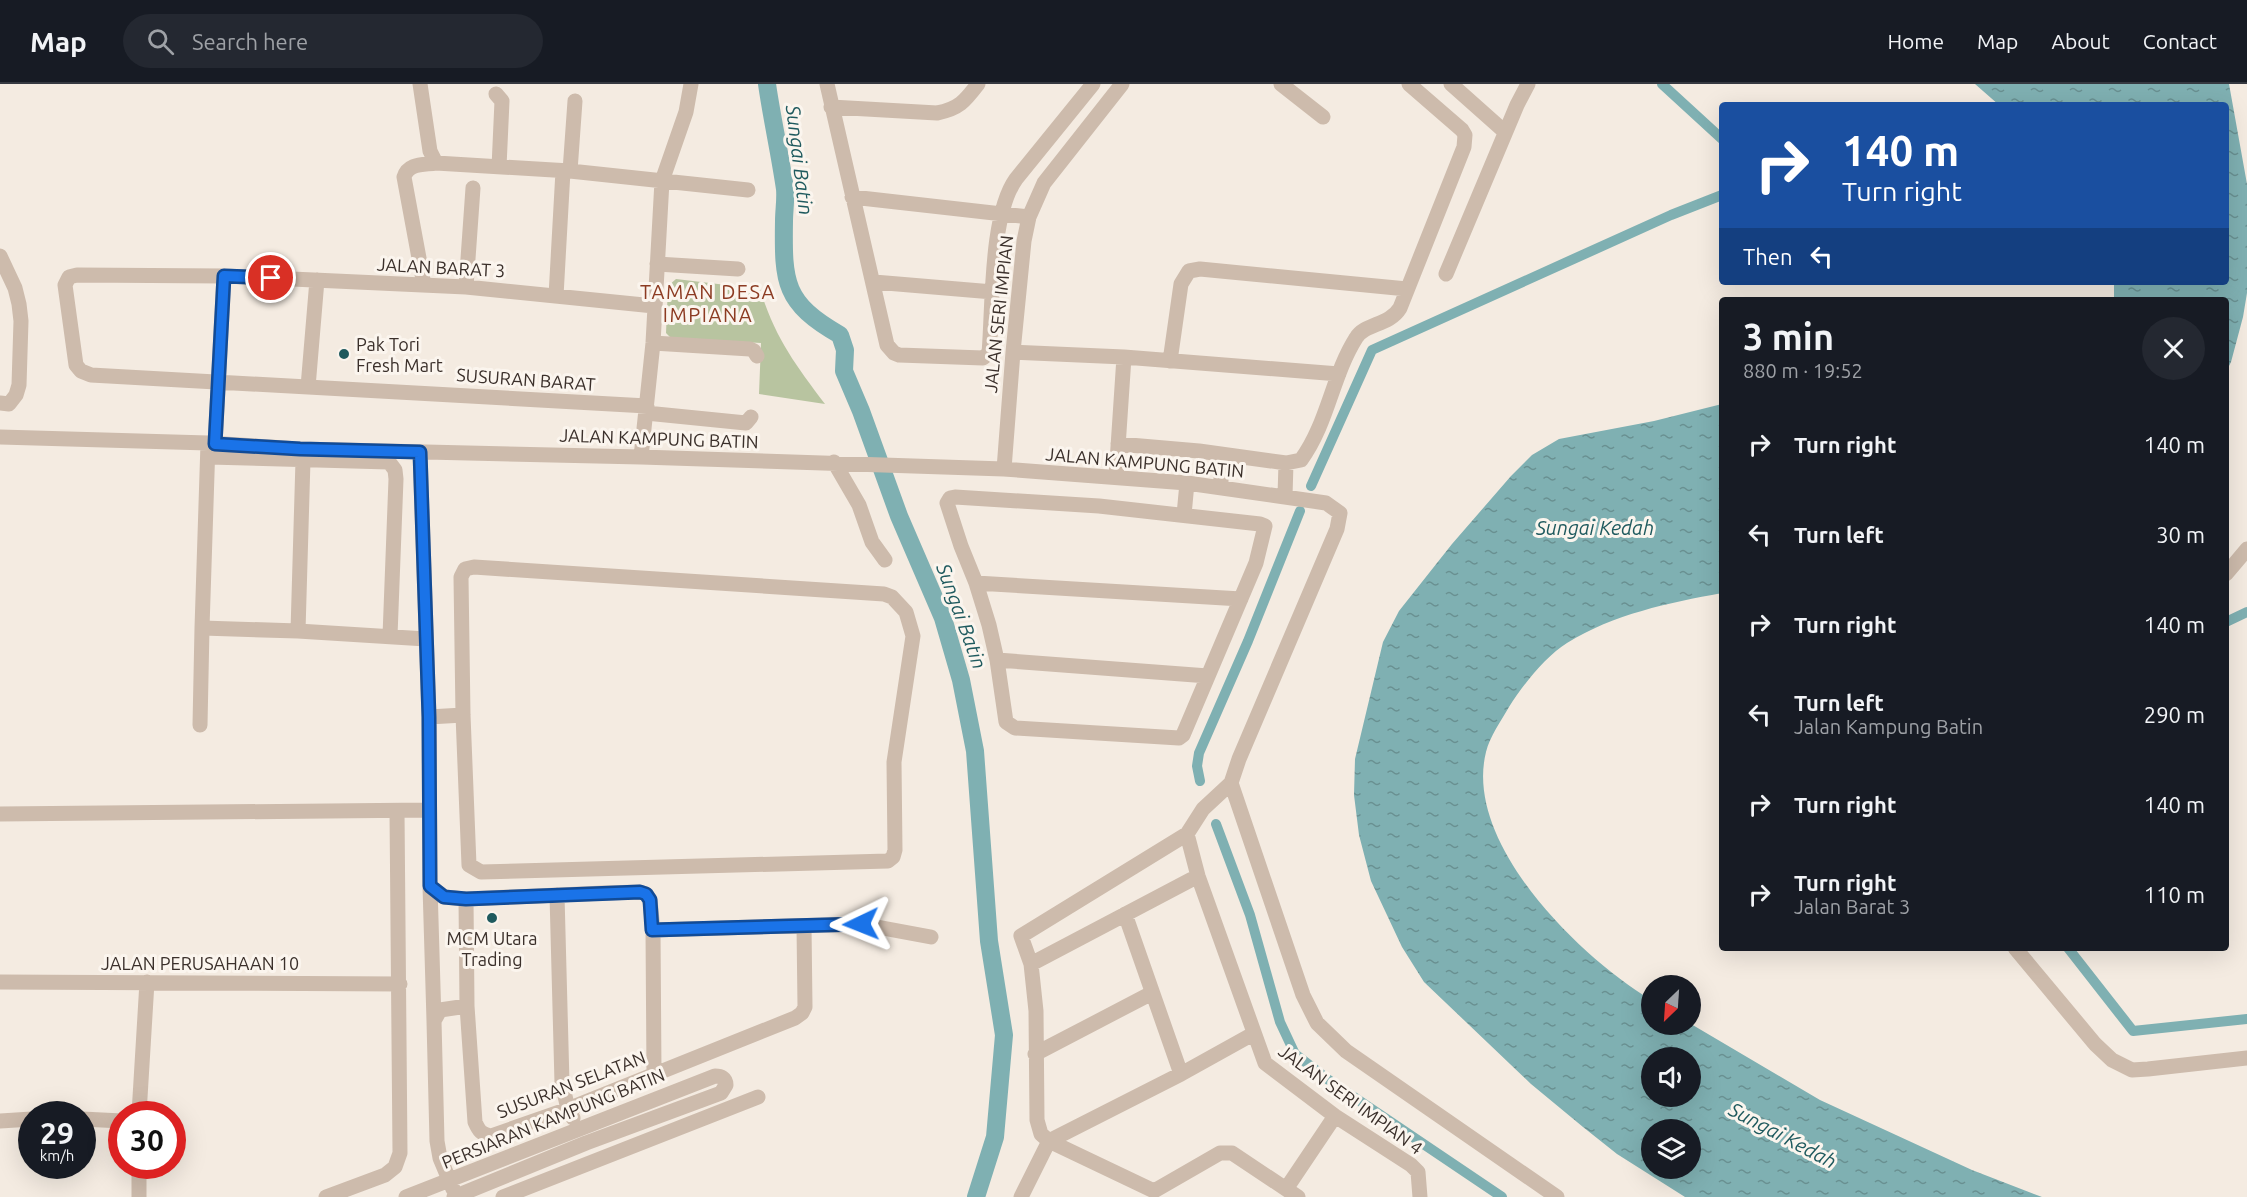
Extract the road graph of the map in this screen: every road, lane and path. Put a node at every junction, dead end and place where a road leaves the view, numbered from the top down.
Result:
1 (420, 84) edge
2 (691, 84) edge
3 (827, 84) edge
4 (978, 84) edge
5 (1093, 84) edge
6 (1122, 84) edge
7 (1281, 84) edge
8 (1409, 84) edge
9 (1451, 84) edge
10 (1528, 84) edge
11 (496, 94) dead end
12 (575, 101) dead end
13 (831, 106) junction
14 (1323, 117) dead end
15 (1505, 132) junction
16 (436, 163) junction
17 (499, 167) junction
18 (566, 171) junction
19 (663, 181) junction
20 (473, 188) dead end
21 (748, 190) dead end
22 (852, 197) junction
23 (1001, 213) junction
24 (1029, 217) junction
25 (0, 257) edge
26 (657, 264) junction
27 (738, 269) dead end
28 (1446, 274) dead end
29 (224, 276) junction
30 (317, 280) junction
31 (874, 282) junction
32 (424, 285) junction
33 (466, 287) junction
34 (1407, 289) junction
35 (993, 292) junction
36 (556, 296) junction
37 (654, 306) junction
38 (653, 343) junction
39 (1013, 352) junction
40 (757, 356) dead end
41 (1124, 357) junction
42 (1170, 361) junction
43 (81, 371) joint
44 (1339, 374) junction
45 (218, 381) junction
46 (308, 387) junction
47 (0, 403) edge
48 (646, 409) junction
49 (751, 417) dead end
50 (0, 437) edge
51 (1118, 444) junction
52 (211, 448) junction
53 (420, 452) junction
54 (302, 454) junction
55 (1221, 454) junction
56 (640, 457) junction
57 (834, 462) junction
58 (1286, 463) junction
59 (1004, 469) junction
60 (1116, 477) junction
61 (1187, 483) junction
62 (1221, 488) junction
63 (1286, 496) junction
64 (1184, 515) junction
65 (2247, 549) edge
66 (885, 560) dead end
67 (2229, 570) edge
68 (976, 583) junction
69 (1241, 599) junction
70 (202, 628) junction
71 (298, 631) junction
72 (390, 636) junction
73 (426, 639) junction
74 (998, 660) junction
75 (1208, 676) junction
76 (463, 715) junction
77 (429, 717) junction
78 (200, 725) dead end
79 (1231, 783) junction
80 (428, 810) junction
81 (397, 811) junction
82 (0, 814) edge
83 (1187, 834) junction
84 (1198, 876) junction
85 (430, 886) junction
86 (557, 895) junction
87 (466, 899) junction
88 (1125, 914) junction
89 (804, 926) junction
90 (652, 930) junction
91 (931, 937) dead end
92 (2018, 951) edge
93 (1031, 964) junction
94 (0, 982) edge
95 (147, 982) junction
96 (400, 984) junction
97 (1152, 993) junction
98 (467, 1006) junction
99 (434, 1020) junction
100 (1253, 1034) junction
101 (1035, 1054) junction
102 (2247, 1058) edge
103 (654, 1073) junction
104 (1181, 1074) junction
105 (758, 1097) dead end
106 (140, 1101) edge
107 (568, 1109) junction
108 (1335, 1116) junction
109 (18, 1120) edge
110 (0, 1121) edge
111 (578, 1128) junction
112 (1049, 1141) junction
113 (139, 1179) edge
114 (449, 1181) junction
115 (1292, 1193) edge
116 (1159, 1195) edge
117 (139, 1197) edge
118 (326, 1197) edge
119 (406, 1197) edge
120 (455, 1197) edge
121 (503, 1197) edge
122 (1021, 1197) edge
123 (1420, 1197) edge
124 (1557, 1197) edge

1 - 16 street
2 - 19 street
3 - 13 street
4 - 13 street
5 - 23 street
6 - 24 street, JALAN SERI IMPIAN
7 - 14 street
8 - 34 street
9 - 15 street
10 - 15 street
11 - 17 street
12 - 18 street
13 - 22 street
15 - 28 street
16 - 17 street
16 - 32 street
17 - 18 street
18 - 19 street
18 - 36 street
19 - 21 street
19 - 26 street
20 - 33 street
22 - 23 street
22 - 31 street
23 - 24 street
23 - 35 street
24 - 39 street, JALAN SERI IMPIAN
25 - 47 street
26 - 27 street
26 - 37 street
29 - 30 street, JALAN BARAT 3
29 - 43 street, JALAN BARAT 3
29 - 45 street
30 - 32 street, JALAN BARAT 3
30 - 46 street
31 - 35 street
31 - 35 street
32 - 33 street, JALAN BARAT 3
33 - 36 street, JALAN BARAT 3
34 - 42 street
34 - 44 street
36 - 37 street, JALAN BARAT 3
37 - 38 street
38 - 40 street
38 - 48 street
39 - 41 street
39 - 59 street, JALAN SERI IMPIAN
41 - 42 street
41 - 51 street
42 - 44 street
43 - 45 street, SUSURAN BARAT
44 - 58 street
45 - 46 street, SUSURAN BARAT
45 - 52 street
46 - 48 street, SUSURAN BARAT
48 - 49 street, SUSURAN BARAT
48 - 56 street
50 - 52 street, JALAN KAMPUNG BATIN
51 - 55 street
51 - 60 street
52 - 54 street, JALAN KAMPUNG BATIN
52 - 70 street
53 - 54 street, JALAN KAMPUNG BATIN
53 - 56 street, JALAN KAMPUNG BATIN
53 - 73 street
54 - 71 street
54 - 72 street
55 - 58 street
55 - 62 street
56 - 57 street, JALAN KAMPUNG BATIN
57 - 59 street, JALAN KAMPUNG BATIN
57 - 66 street
58 - 63 street
59 - 60 street, JALAN KAMPUNG BATIN
60 - 61 street, JALAN KAMPUNG BATIN
61 - 62 street, JALAN KAMPUNG BATIN
61 - 64 street
62 - 63 street, JALAN KAMPUNG BATIN
63 - 79 street, JALAN KAMPUNG BATIN
64 - 68 street
64 - 69 street
65 - 67 street
68 - 69 street
68 - 74 street
69 - 75 street
70 - 71 street
70 - 78 street
71 - 72 street
72 - 73 street
73 - 77 street
74 - 75 street
74 - 75 street
76 - 76 street
76 - 77 street
77 - 80 street
79 - 83 street
79 - 124 street
80 - 81 street
80 - 85 street
81 - 82 street
81 - 96 street
83 - 84 street, JALAN SERI IMPIAN 4
83 - 93 street
84 - 88 street
84 - 100 street, JALAN SERI IMPIAN 4
85 - 87 street
85 - 99 street
86 - 87 street
86 - 90 street
86 - 107 street
87 - 98 street, SUSURAN SELATAN
88 - 93 street
88 - 97 street
89 - 90 street
89 - 91 street
89 - 103 street, SUSURAN SELATAN
90 - 103 street
92 - 102 street
93 - 101 street
94 - 95 street, JALAN PERUSAHAAN 10
95 - 96 street, JALAN PERUSAHAAN 10
95 - 106 street
96 - 118 street
97 - 101 street
97 - 104 street
98 - 99 street
98 - 107 street, SUSURAN SELATAN
99 - 114 street
100 - 104 street
100 - 108 street, JALAN SERI IMPIAN 4
101 - 112 street
103 - 107 street, SUSURAN SELATAN
104 - 112 street
105 - 121 street
107 - 111 street
108 - 115 street
108 - 123 street, JALAN SERI IMPIAN 4
109 - 110 street
111 - 114 street, PERSIARAN KAMPUNG BATIN
111 - 120 street, PERSIARAN KAMPUNG BATIN
112 - 116 street
112 - 122 street
113 - 117 street
114 - 119 street, PERSIARAN KAMPUNG BATIN
114 - 120 street
115 - 116 street

